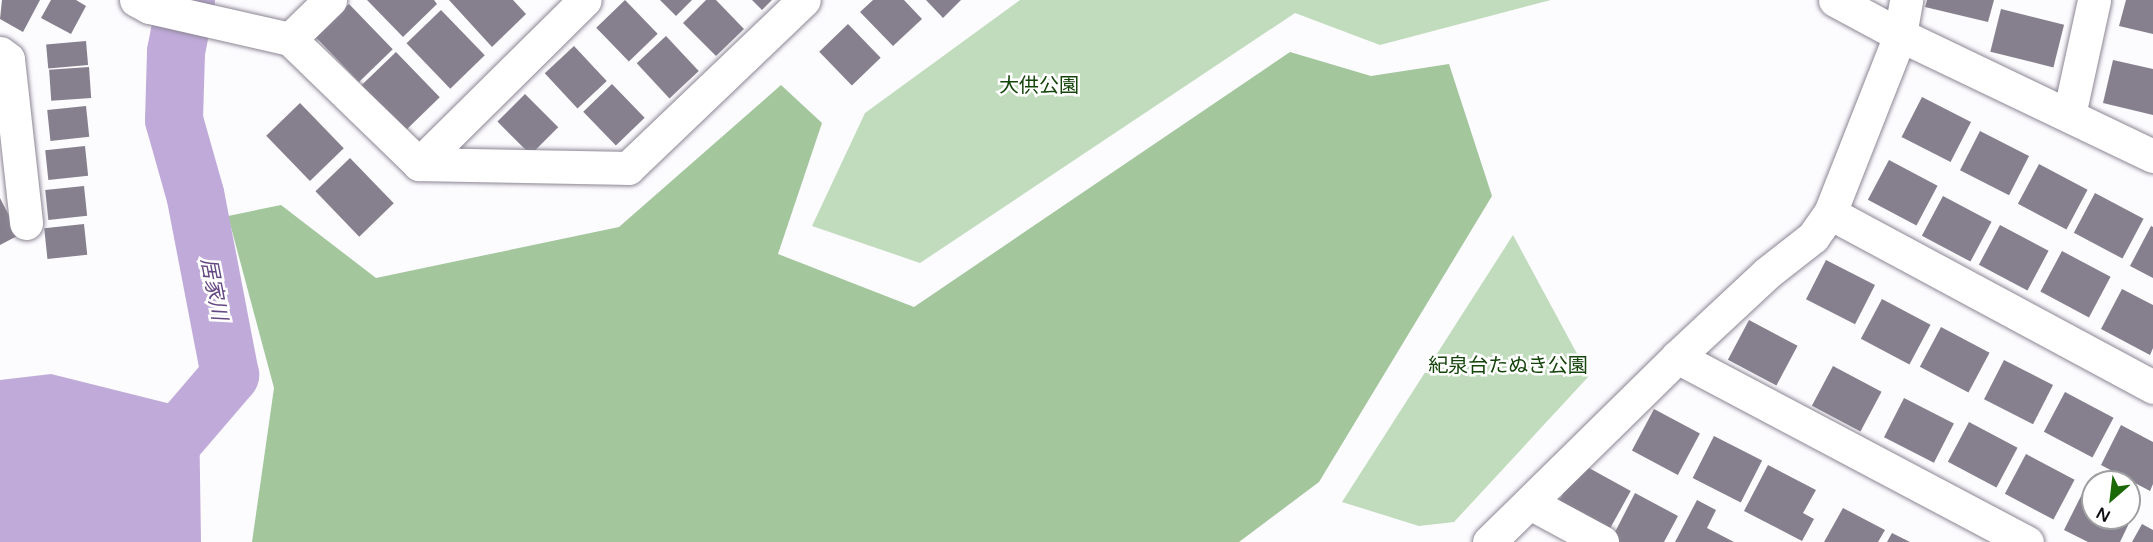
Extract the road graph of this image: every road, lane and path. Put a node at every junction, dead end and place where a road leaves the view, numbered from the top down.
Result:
1 (330, 0) edge
2 (585, 0) edge
3 (804, 0) edge
4 (1835, 0) edge
5 (1906, 0) edge
6 (2094, 0) edge
7 (142, 4) edge
8 (1900, 34) junction
9 (290, 39) junction
10 (0, 53) edge
11 (2069, 115) junction
12 (2153, 156) edge
13 (9, 161) edge
14 (419, 164) junction
15 (1830, 213) junction
16 (26, 223) dead end
17 (1677, 357) junction
18 (2153, 387) edge
19 (1530, 503) junction
20 (1489, 542) edge
21 (1602, 542) edge
22 (2027, 542) edge

1 - 9 street
2 - 14 street
3 - 14 street
4 - 8 street
5 - 8 street
6 - 11 street
7 - 9 street
8 - 11 street
8 - 15 street
9 - 14 street
10 - 13 street
11 - 12 street
13 - 16 street
15 - 17 street
15 - 18 street
17 - 19 street
17 - 22 street
19 - 20 street
19 - 21 street

